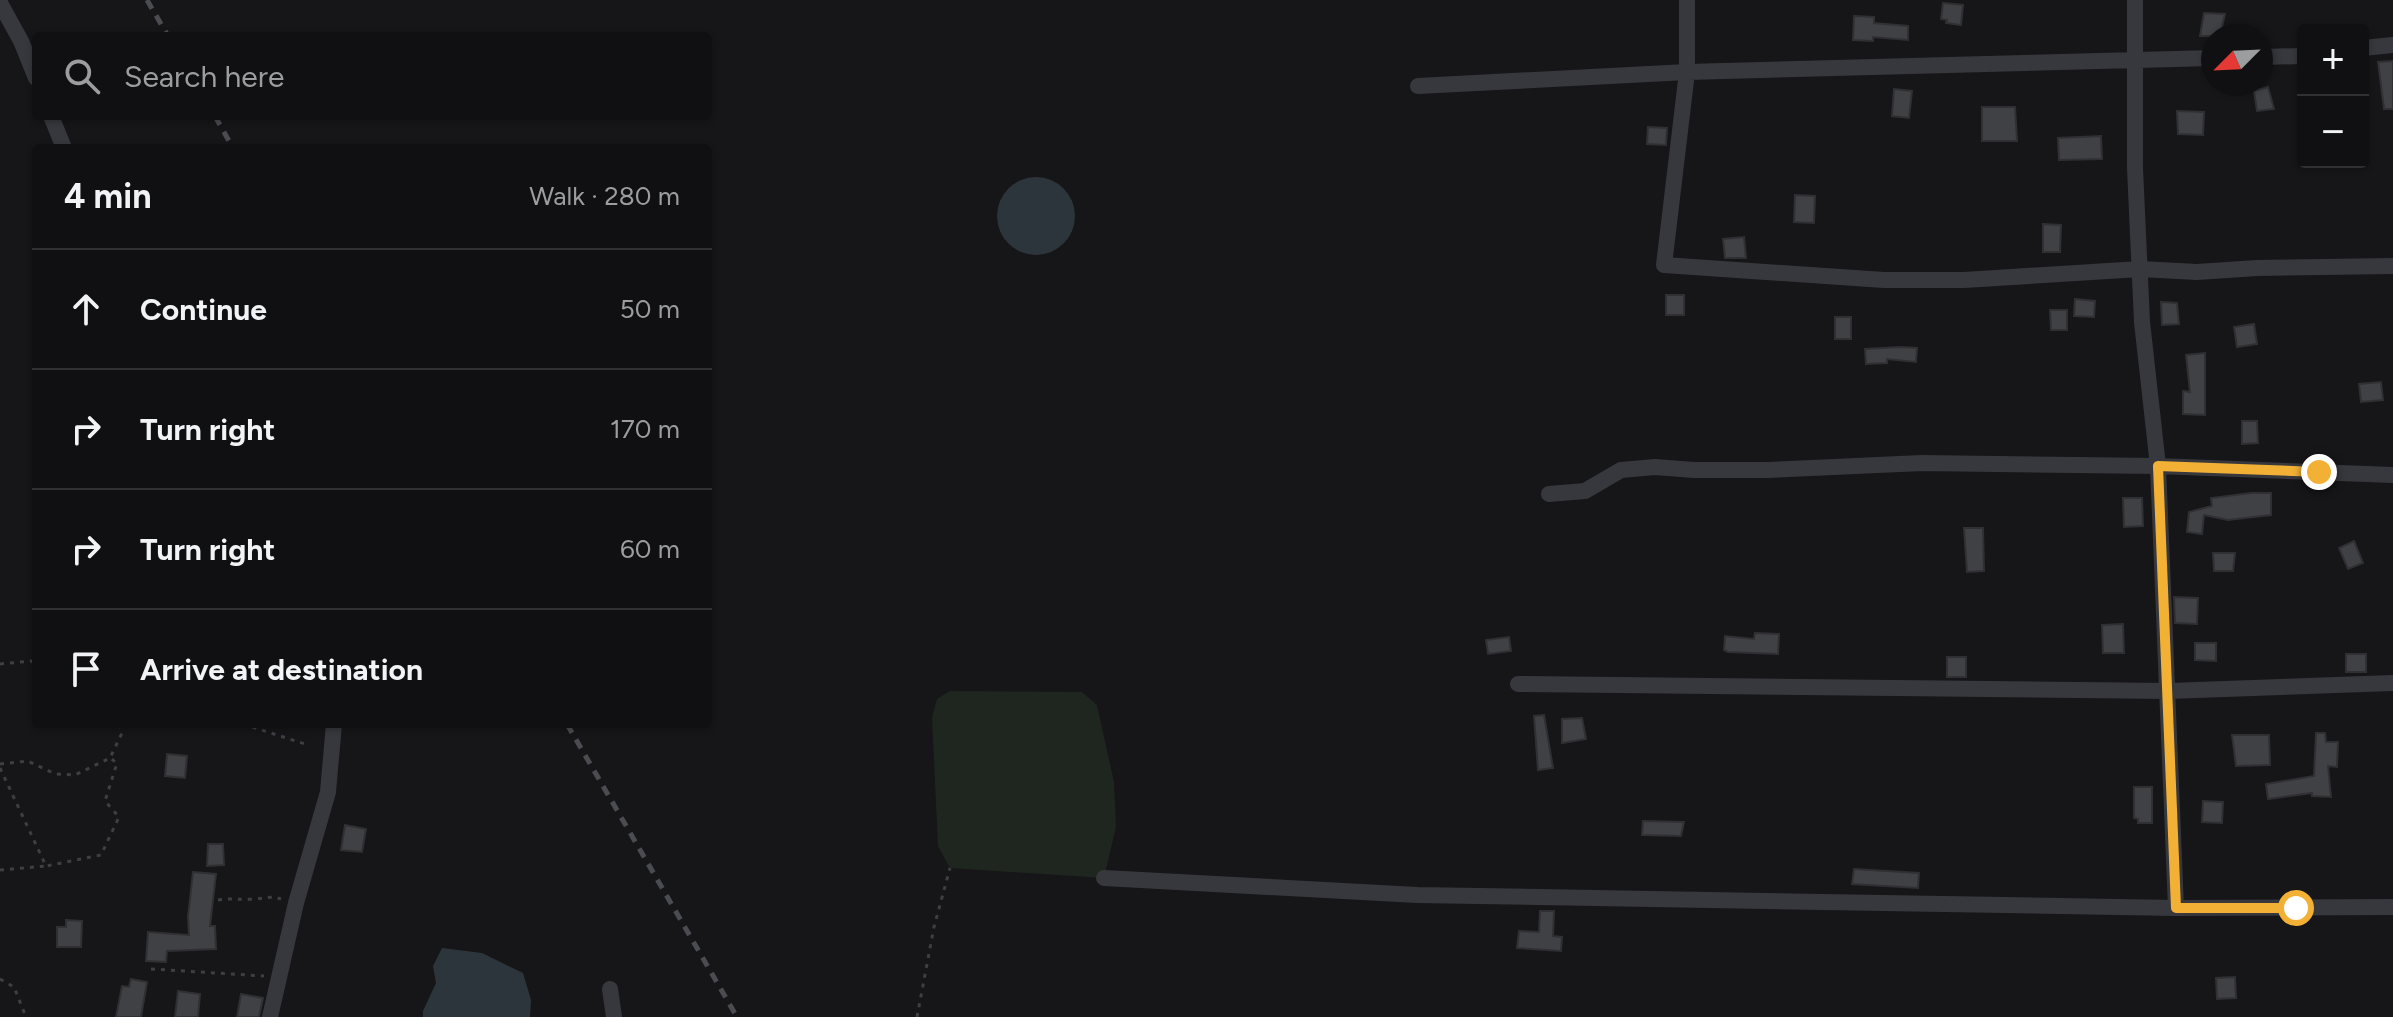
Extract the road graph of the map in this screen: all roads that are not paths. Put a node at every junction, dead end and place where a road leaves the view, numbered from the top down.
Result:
1 (1687, 0) edge
2 (2135, 0) edge
3 (0, 3) edge
4 (2393, 45) edge
5 (2369, 47) edge
6 (2297, 56) edge
7 (2273, 57) edge
8 (2201, 58) edge
9 (2134, 60) junction
10 (32, 68) edge
11 (1687, 72) junction
12 (1418, 86) dead end
13 (53, 120) edge
14 (62, 144) edge
15 (2393, 266) edge
16 (2140, 269) junction
17 (2158, 466) junction
18 (2393, 475) edge
19 (1549, 494) dead end
20 (2393, 683) edge
21 (1518, 684) dead end
22 (2169, 691) junction
23 (334, 728) edge
24 (1104, 878) dead end
25 (2393, 907) edge
26 (2176, 908) junction
27 (610, 989) dead end
28 (270, 1017) edge
29 (614, 1017) edge

1 - 11 street
2 - 9 street
3 - 10 street
4 - 5 street
6 - 7 street
8 - 9 street
9 - 11 street
9 - 16 street
11 - 12 street
11 - 16 street
13 - 14 street
15 - 16 street
16 - 17 street
17 - 18 street
17 - 19 street
17 - 22 street
20 - 22 street
21 - 22 street
22 - 26 street
23 - 28 street
24 - 26 street
25 - 26 street
27 - 29 street

